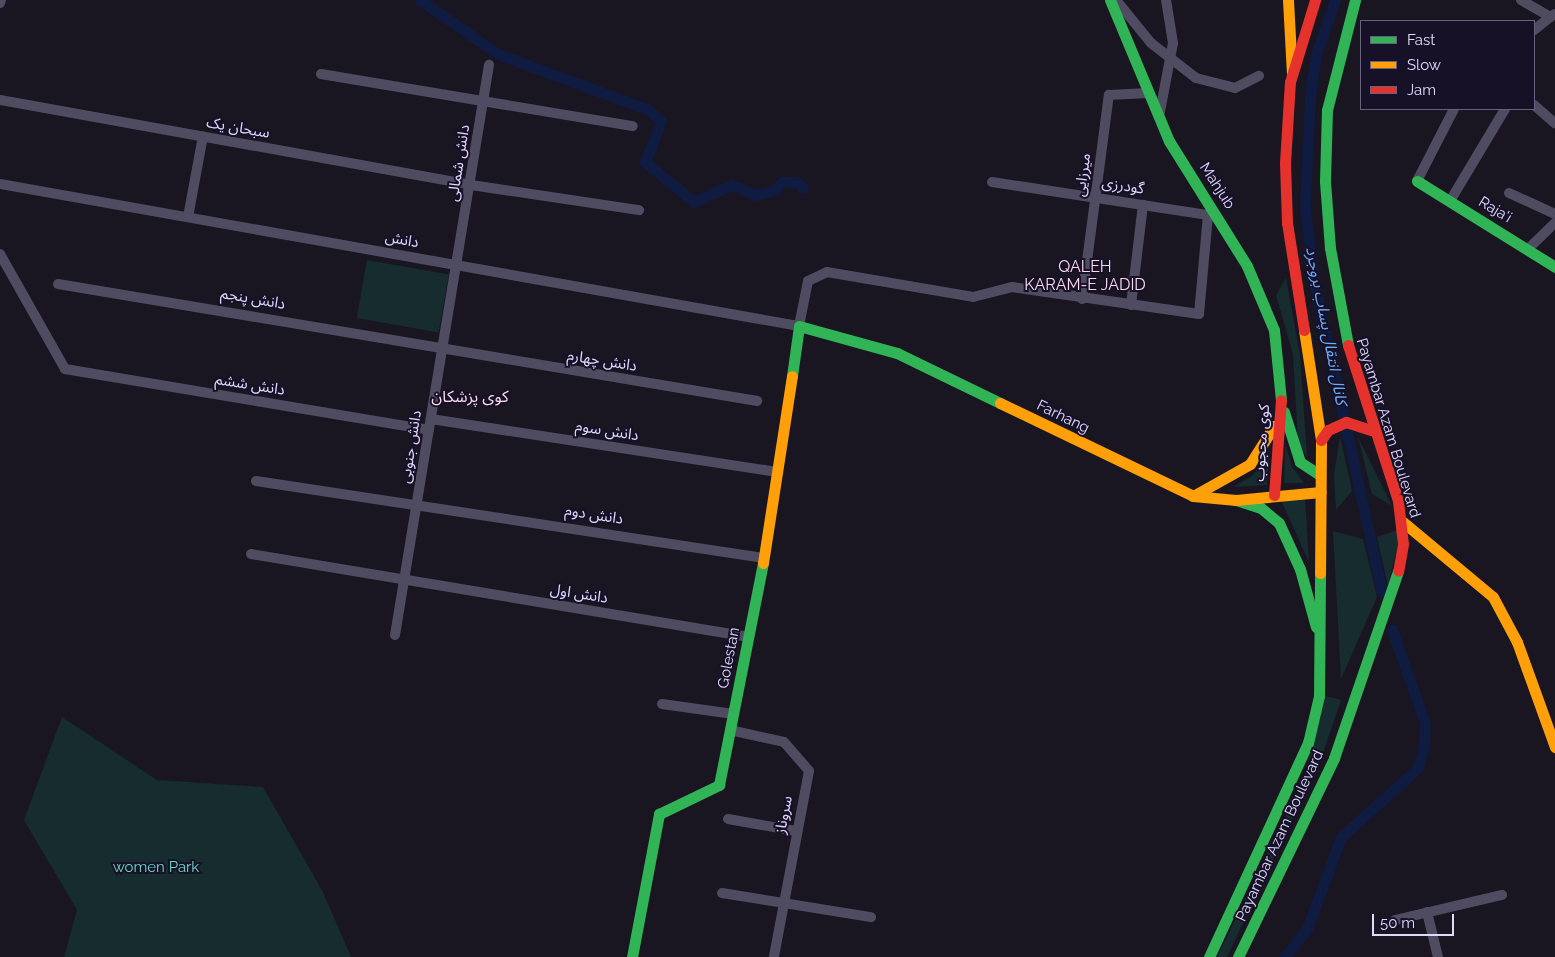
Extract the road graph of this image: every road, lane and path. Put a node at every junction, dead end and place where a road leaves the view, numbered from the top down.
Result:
1 (1110, 0) edge
2 (1116, 0) edge
3 (1166, 0) edge
4 (1288, 0) edge
5 (1315, 0) edge
6 (1355, 0) edge
7 (1522, 0) edge
8 (1552, 15) edge
9 (1535, 29) edge
10 (1172, 58) junction
11 (489, 66) dead end
12 (321, 74) dead end
13 (1292, 74) junction
14 (1260, 76) dead end
15 (1148, 93) junction
16 (0, 100) edge
17 (484, 101) junction
18 (1535, 106) edge
19 (1453, 110) edge
20 (1503, 110) edge
21 (1159, 117) junction
22 (1555, 122) edge
23 (633, 126) dead end
24 (203, 136) junction
25 (1417, 181) joint
26 (992, 182) dead end
27 (0, 184) edge
28 (471, 185) junction
29 (1509, 193) dead end
30 (1096, 198) junction
31 (1450, 201) junction
32 (1143, 205) junction
33 (639, 210) dead end
34 (1555, 214) edge
35 (1213, 216) junction
36 (188, 217) junction
37 (1555, 223) edge
38 (1528, 248) junction
39 (0, 254) edge
40 (459, 265) junction
41 (1555, 267) edge
42 (58, 284) dead end
43 (1082, 299) junction
44 (1131, 305) junction
45 (799, 326) junction
46 (443, 350) junction
47 (1281, 394) junction
48 (757, 401) dead end
49 (431, 419) junction
50 (429, 430) junction
51 (1371, 430) junction
52 (1321, 440) junction
53 (778, 472) junction
54 (1320, 475) junction
55 (256, 481) dead end
56 (1320, 492) junction
57 (1274, 495) junction
58 (1193, 496) junction
59 (1236, 500) junction
60 (418, 502) junction
61 (1403, 522) junction
62 (251, 554) dead end
63 (764, 558) junction
64 (405, 581) junction
65 (395, 635) dead end
66 (748, 637) junction
67 (1321, 650) junction
68 (662, 704) dead end
69 (733, 714) junction
70 (730, 730) junction
71 (1555, 747) edge
72 (728, 819) dead end
73 (796, 831) junction
74 (722, 893) dead end
75 (1502, 895) dead end
76 (784, 903) junction
77 (1427, 912) junction
78 (871, 917) dead end
79 (1395, 920) dead end
80 (632, 957) edge
81 (774, 957) edge
82 (1209, 957) edge
83 (1238, 957) edge
84 (1438, 957) edge

1 - 15 main road, Mahjub
2 - 10 street
3 - 10 street
4 - 13 main road
5 - 13 main road, Payambar Azam Boulevard
6 - 51 main road, Payambar Azam Boulevard
7 - 8 street
8 - 9 street
10 - 14 street
10 - 21 street
11 - 17 street, دانش شمالی
12 - 17 street
13 - 52 main road, Payambar Azam Boulevard
15 - 21 main road, Mahjub
15 - 30 street, میرزایی
16 - 24 street, سبحان یک
17 - 23 street
17 - 28 street, دانش شمالی
18 - 22 street
19 - 25 street
20 - 31 street
21 - 35 main road, Mahjub
24 - 28 street, سبحان یک
24 - 36 street
25 - 31 main road, Raja'i
26 - 30 street, گودرزی
27 - 36 street, دانش
28 - 33 street, سبحان یک
28 - 40 street, دانش شمالی
29 - 34 street
30 - 32 street, گودرزی
30 - 43 street, میرزایی
31 - 38 main road, Raja'i
32 - 35 street, گودرزی
32 - 44 street
35 - 44 street
35 - 47 main road, Mahjub
36 - 40 street, دانش
37 - 38 street
38 - 41 main road, Raja'i
39 - 50 street, دانش ششم
40 - 45 street, دانش
40 - 46 street, دانش جنوبی
42 - 46 street, دانش پنجم
43 - 44 street
43 - 45 street
45 - 53 main road, Golestan
45 - 58 main road, Farhang
46 - 48 street, دانش چهارم
46 - 49 street, دانش جنوبی
47 - 54 main road
47 - 57 main road, کوی محجوب
47 - 58 main road
49 - 50 street, دانش جنوبی
49 - 53 street, دانش سوم
50 - 60 street, دانش جنوبی
51 - 52 main road
51 - 61 main road, Payambar Azam Boulevard
52 - 54 main road, Payambar Azam Boulevard
53 - 63 main road, Golestan
54 - 56 main road, Payambar Azam Boulevard
55 - 60 street, دانش دوم
56 - 57 main road, Farhang
56 - 67 main road, Payambar Azam Boulevard
57 - 59 main road, Farhang
58 - 59 main road, Farhang
59 - 67 main road
60 - 63 street, دانش دوم
60 - 64 street, دانش جنوبی
61 - 71 main road
61 - 83 main road, Payambar Azam Boulevard
62 - 64 street, دانش اول
63 - 66 main road, Golestan
64 - 65 street, دانش جنوبی
64 - 66 street, دانش اول
66 - 69 main road, Golestan
67 - 82 main road, Payambar Azam Boulevard
68 - 69 street
69 - 70 main road, Golestan
70 - 73 street, سروناز
70 - 80 main road, Golestan
72 - 73 street
73 - 76 street, سروناز
74 - 76 street
75 - 77 street
76 - 78 street
76 - 81 street, سروناز
77 - 79 street
77 - 84 street

